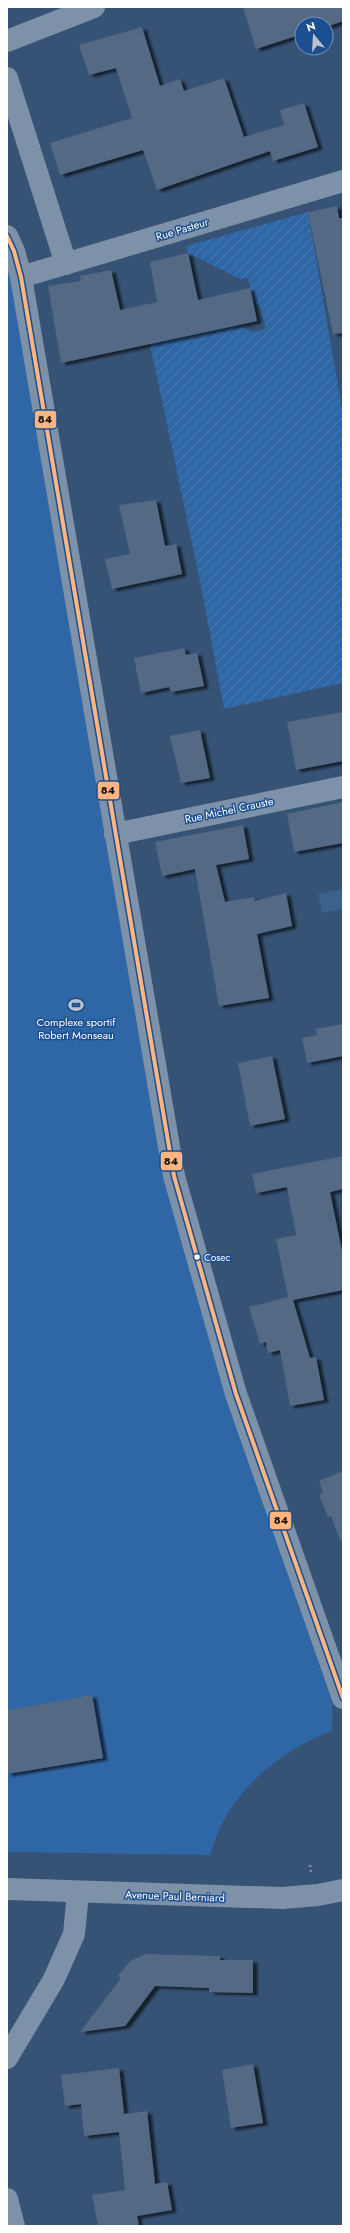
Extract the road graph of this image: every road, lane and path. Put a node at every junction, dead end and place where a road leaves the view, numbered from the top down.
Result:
1 (94, 7) edge
2 (7, 42) edge
3 (7, 78) edge
4 (343, 181) edge
5 (7, 236) edge
6 (66, 264) junction
7 (21, 277) junction
8 (343, 787) edge
9 (115, 834) junction
10 (338, 1667) edge
11 (343, 1698) edge
12 (7, 1889) edge
13 (343, 1890) edge
14 (78, 1893) junction
15 (7, 2058) edge
16 (7, 2199) edge
17 (14, 2226) edge

1 - 2 street
3 - 6 street
4 - 6 street, Rue Pasteur
5 - 7 street
6 - 7 street, Rue Pasteur
7 - 9 street
8 - 9 street, Rue Michel Crauste
9 - 10 street
10 - 11 street
12 - 14 street, Avenue Paul Berniard
13 - 14 street, Avenue Paul Berniard
14 - 15 street
16 - 17 street

